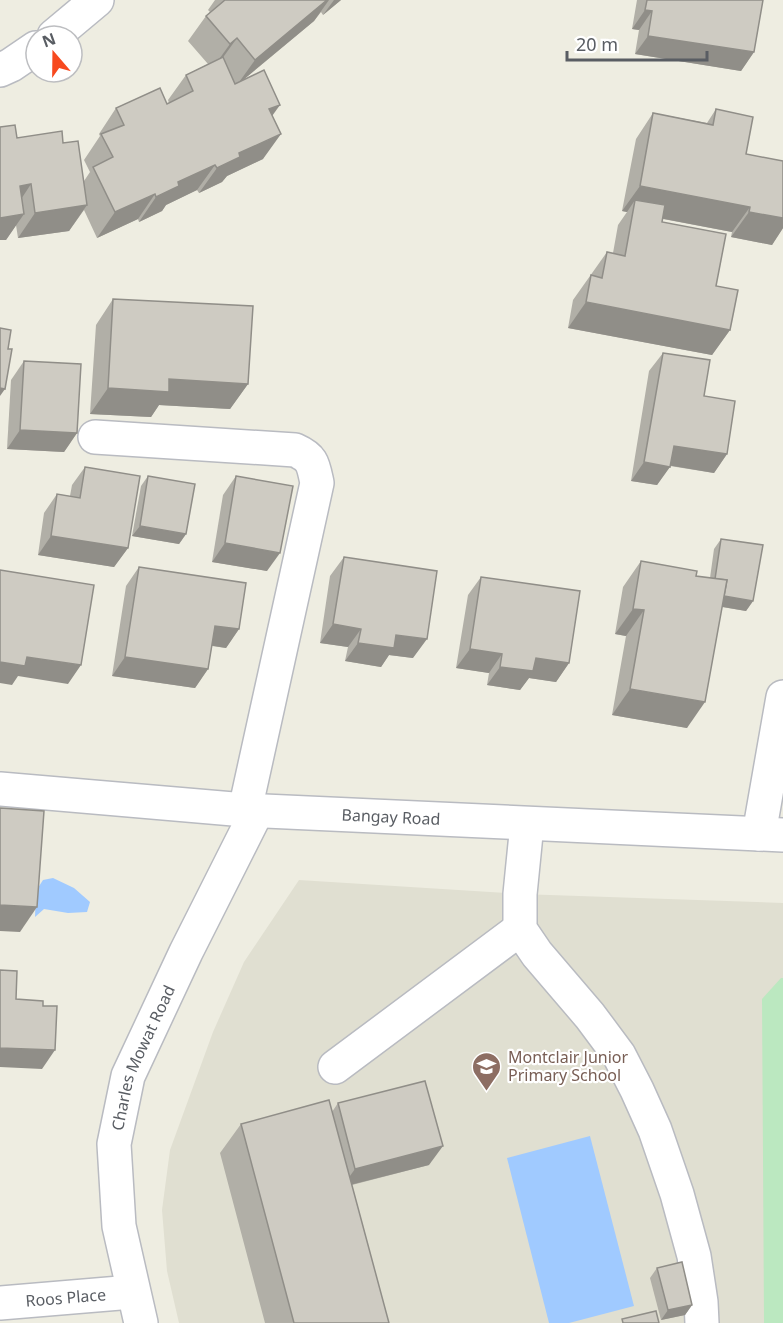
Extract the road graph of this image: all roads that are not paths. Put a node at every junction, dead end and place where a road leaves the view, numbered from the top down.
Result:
1 (97, 0) edge
2 (68, 24) edge
3 (24, 56) edge
4 (0, 70) edge
5 (95, 437) dead end
6 (783, 697) edge
7 (0, 789) edge
8 (251, 811) junction
9 (527, 824) junction
10 (771, 835) edge
11 (520, 929) junction
12 (335, 1066) dead end
13 (132, 1292) junction
14 (0, 1303) edge
15 (141, 1323) edge
16 (702, 1323) edge

1 - 2 street
3 - 4 street
5 - 8 street, Charles Mowat Road
6 - 10 street
7 - 8 street, Bangay Road
8 - 9 street, Bangay Road
8 - 13 street, Charles Mowat Road
9 - 10 street, Bangay Road
9 - 11 street
11 - 12 street
11 - 16 street
13 - 14 street, Roos Place
13 - 15 street, Charles Mowat Road

